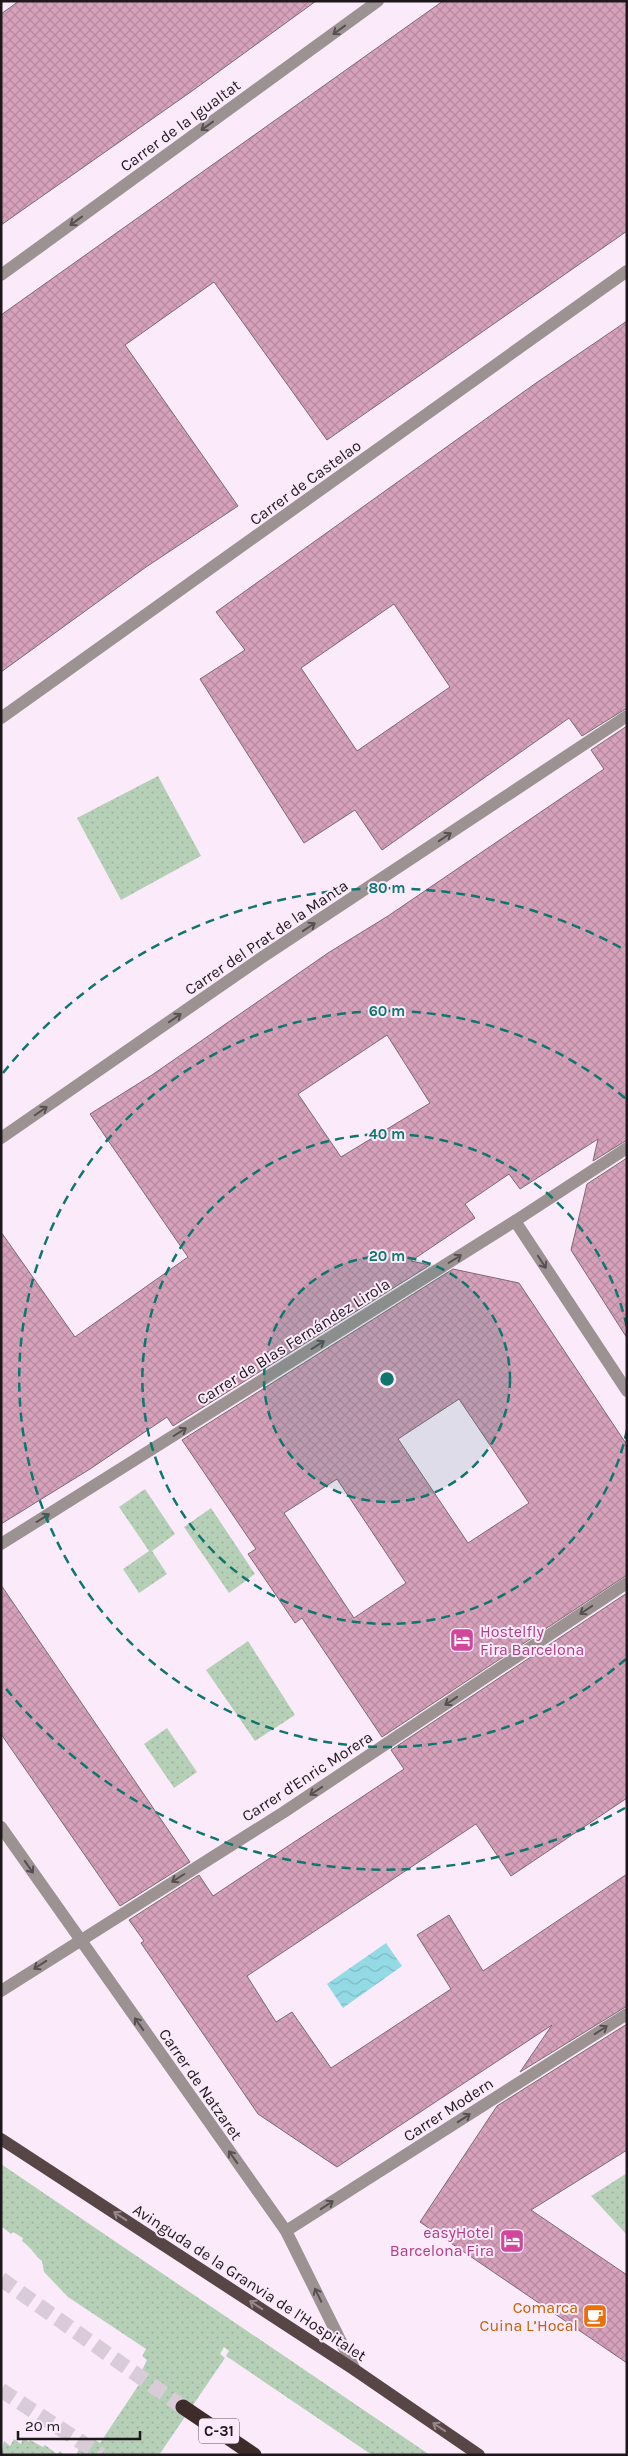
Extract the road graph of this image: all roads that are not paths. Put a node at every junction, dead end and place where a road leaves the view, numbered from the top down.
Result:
1 (378, 1) edge
2 (627, 271) edge
3 (1, 276) edge
4 (627, 716) edge
5 (1, 718) edge
6 (1, 1138) edge
7 (627, 1148) edge
8 (515, 1221) junction
9 (627, 1391) edge
10 (1, 1544) edge
11 (627, 1584) edge
12 (1, 1827) edge
13 (79, 1940) junction
14 (1, 1991) edge
15 (627, 2014) edge
16 (1, 2139) edge
17 (286, 2231) junction
18 (355, 2370) junction
19 (183, 2407) tunnel mouth
20 (254, 2455) edge
21 (479, 2455) edge

1 -> 3 street, Carrer de la Igualtat
2 - 5 street, Carrer de Castelao
6 -> 4 street, Carrer del Prat de la Manta
7 - 8 street, Carrer de Blas Fernández Lirola
8 -> 9 street
10 -> 8 street, Carrer de Blas Fernández Lirola
11 -> 13 street, Carrer d'Enric Morera
12 -> 13 street, Carrer de Natzaret
13 -> 14 street, Carrer d'Enric Morera
17 -> 13 street, Carrer de Natzaret
17 -> 15 street, Carrer Modern
18 -> 16 main road, Avinguda de la Granvia de l'Hospitalet
18 -> 17 street, Carrer de Natzaret
21 -> 18 main road, Avinguda de la Granvia de l'Hospitalet
19 - 20 highway, C-31

